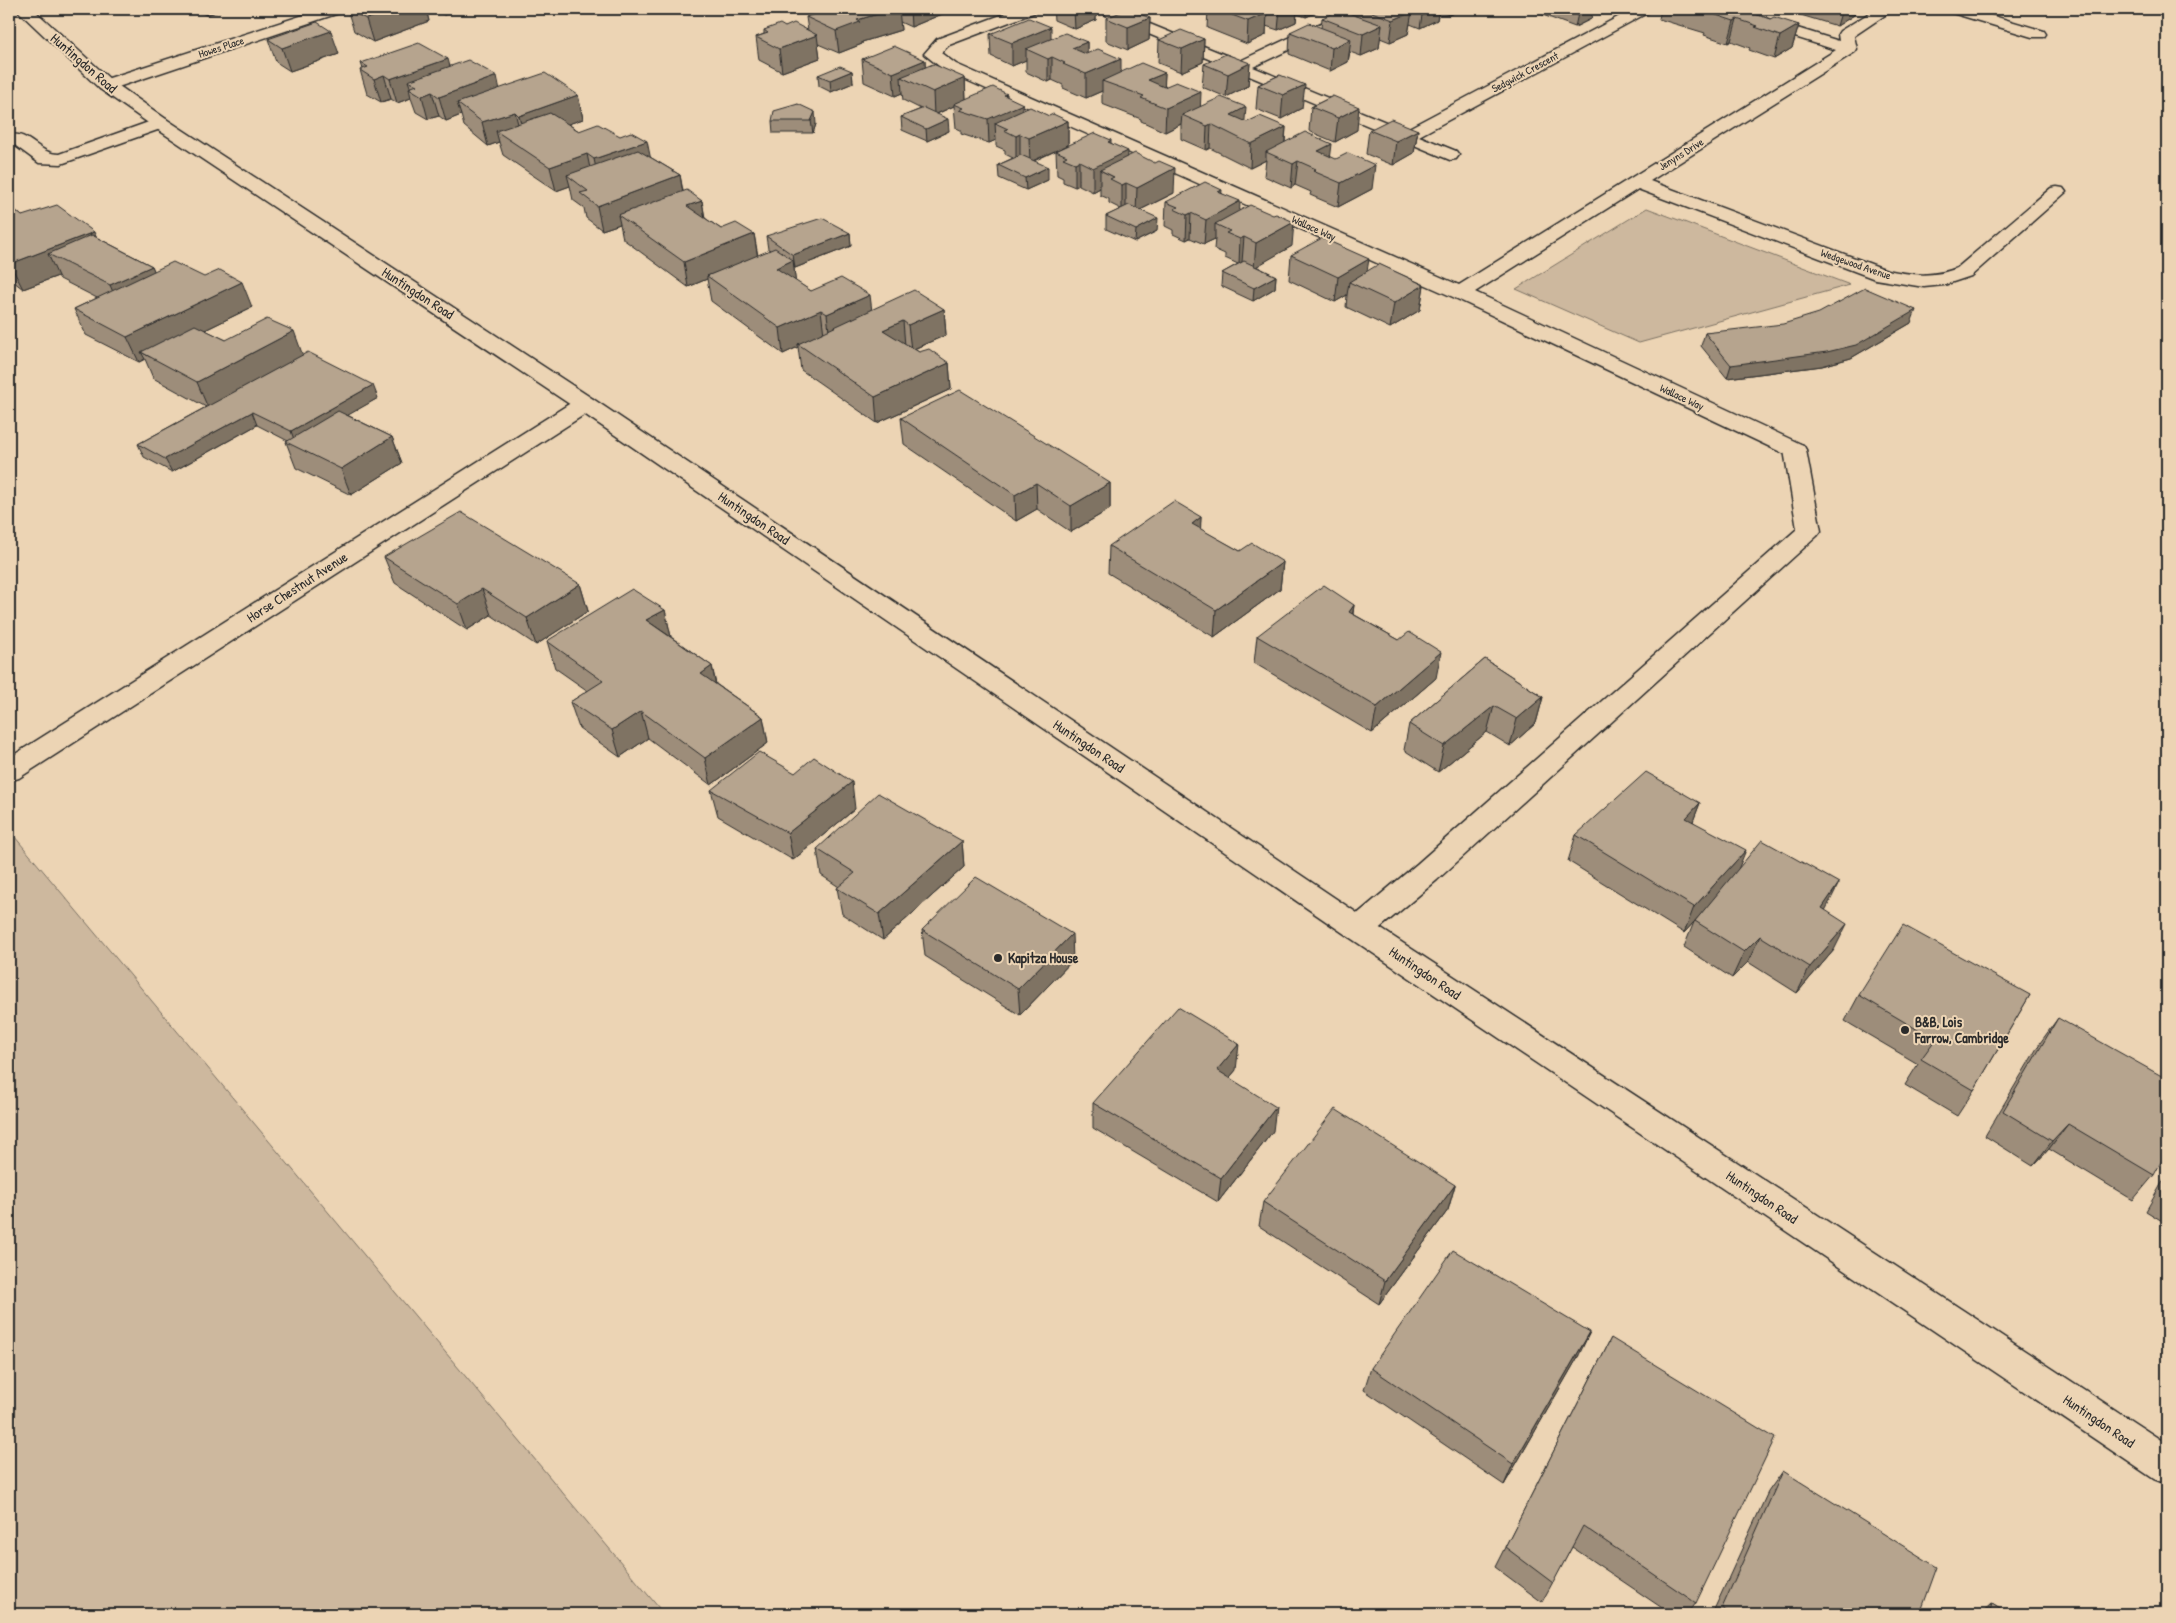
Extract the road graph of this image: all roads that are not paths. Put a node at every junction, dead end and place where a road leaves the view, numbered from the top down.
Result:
1 (24, 9) edge
2 (337, 9) edge
3 (1030, 9) edge
4 (1364, 9) edge
5 (1644, 9) edge
6 (1721, 9) edge
7 (1886, 9) edge
8 (1954, 9) edge
9 (1112, 14) edge
10 (2038, 34) dead end
11 (1849, 50) junction
12 (1240, 67) junction
13 (106, 85) junction
14 (160, 123) junction
15 (1406, 136) junction
16 (16, 139) dead end
17 (1450, 154) dead end
18 (1635, 182) junction
19 (2057, 192) dead end
20 (1460, 293) junction
21 (585, 404) junction
22 (9, 771) edge
23 (1359, 929) junction
24 (2167, 1466) edge

1 - 13 street, Huntingdon Road
2 - 13 street, Howes Place
3 - 20 street, Wallace Way
4 - 12 street
5 - 15 street, Sedgwick Crescent
6 - 11 street
7 - 11 street
8 - 10 street
9 - 12 street
11 - 18 street, Jenyns Drive
12 - 15 street
13 - 14 street, Huntingdon Road
14 - 16 street
14 - 21 street, Huntingdon Road
15 - 17 street
18 - 19 street, Wedgewood Avenue
18 - 20 street, Jenyns Drive
20 - 23 street, Wallace Way
21 - 22 street, Horse Chestnut Avenue
21 - 23 street, Huntingdon Road
23 - 24 street, Huntingdon Road

